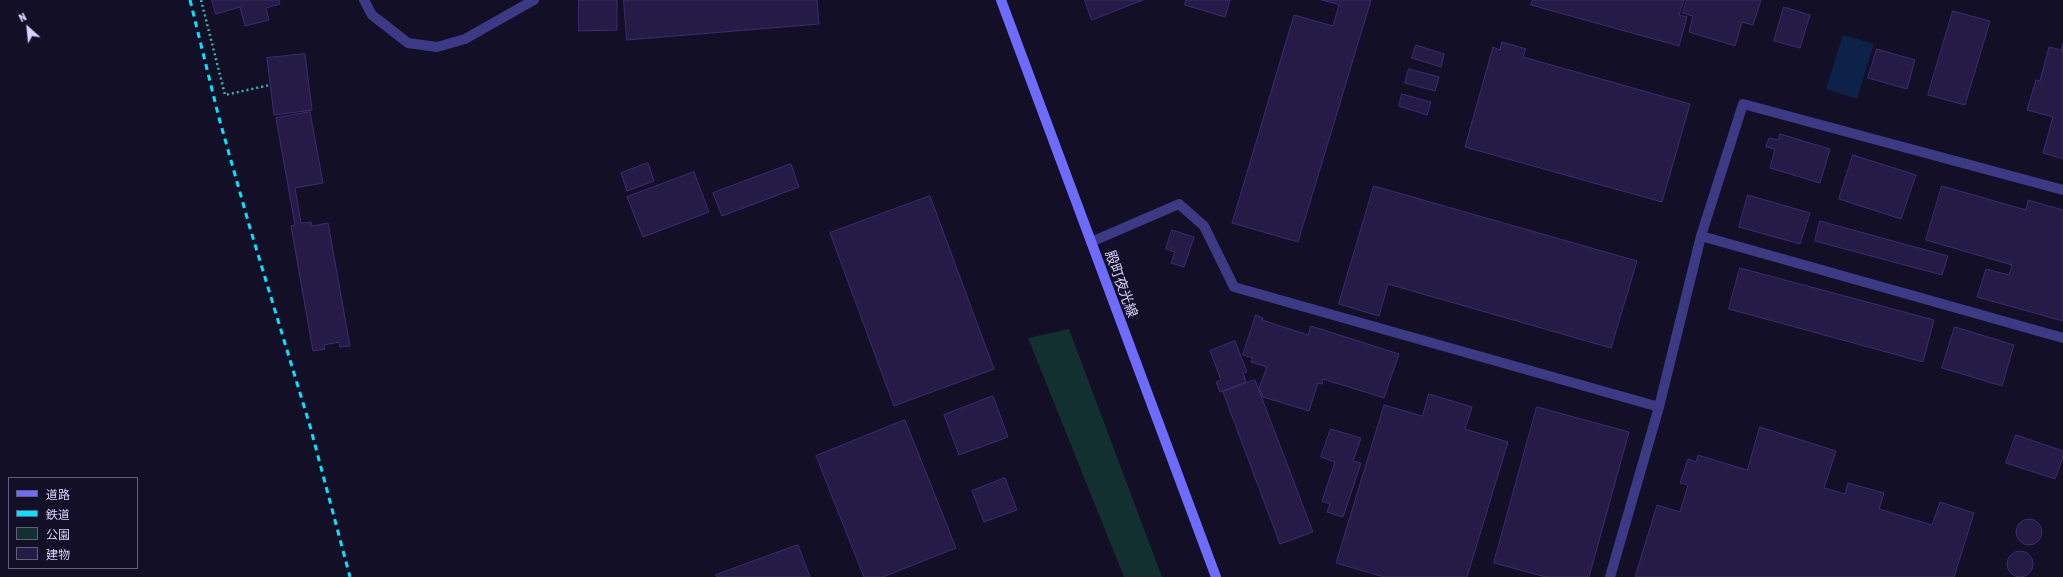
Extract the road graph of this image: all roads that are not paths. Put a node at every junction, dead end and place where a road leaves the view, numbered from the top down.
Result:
1 (364, 0) edge
2 (534, 0) edge
3 (1001, 0) edge
4 (2063, 190) edge
5 (1701, 236) junction
6 (1091, 242) junction
7 (2063, 338) edge
8 (1659, 407) junction
9 (1216, 577) edge
10 (1610, 577) edge

1 - 2 street
3 - 6 street, 殿町夜光線
4 - 5 street
5 - 7 street
5 - 8 street
6 - 8 street
6 - 9 street, 殿町夜光線
8 - 10 street

